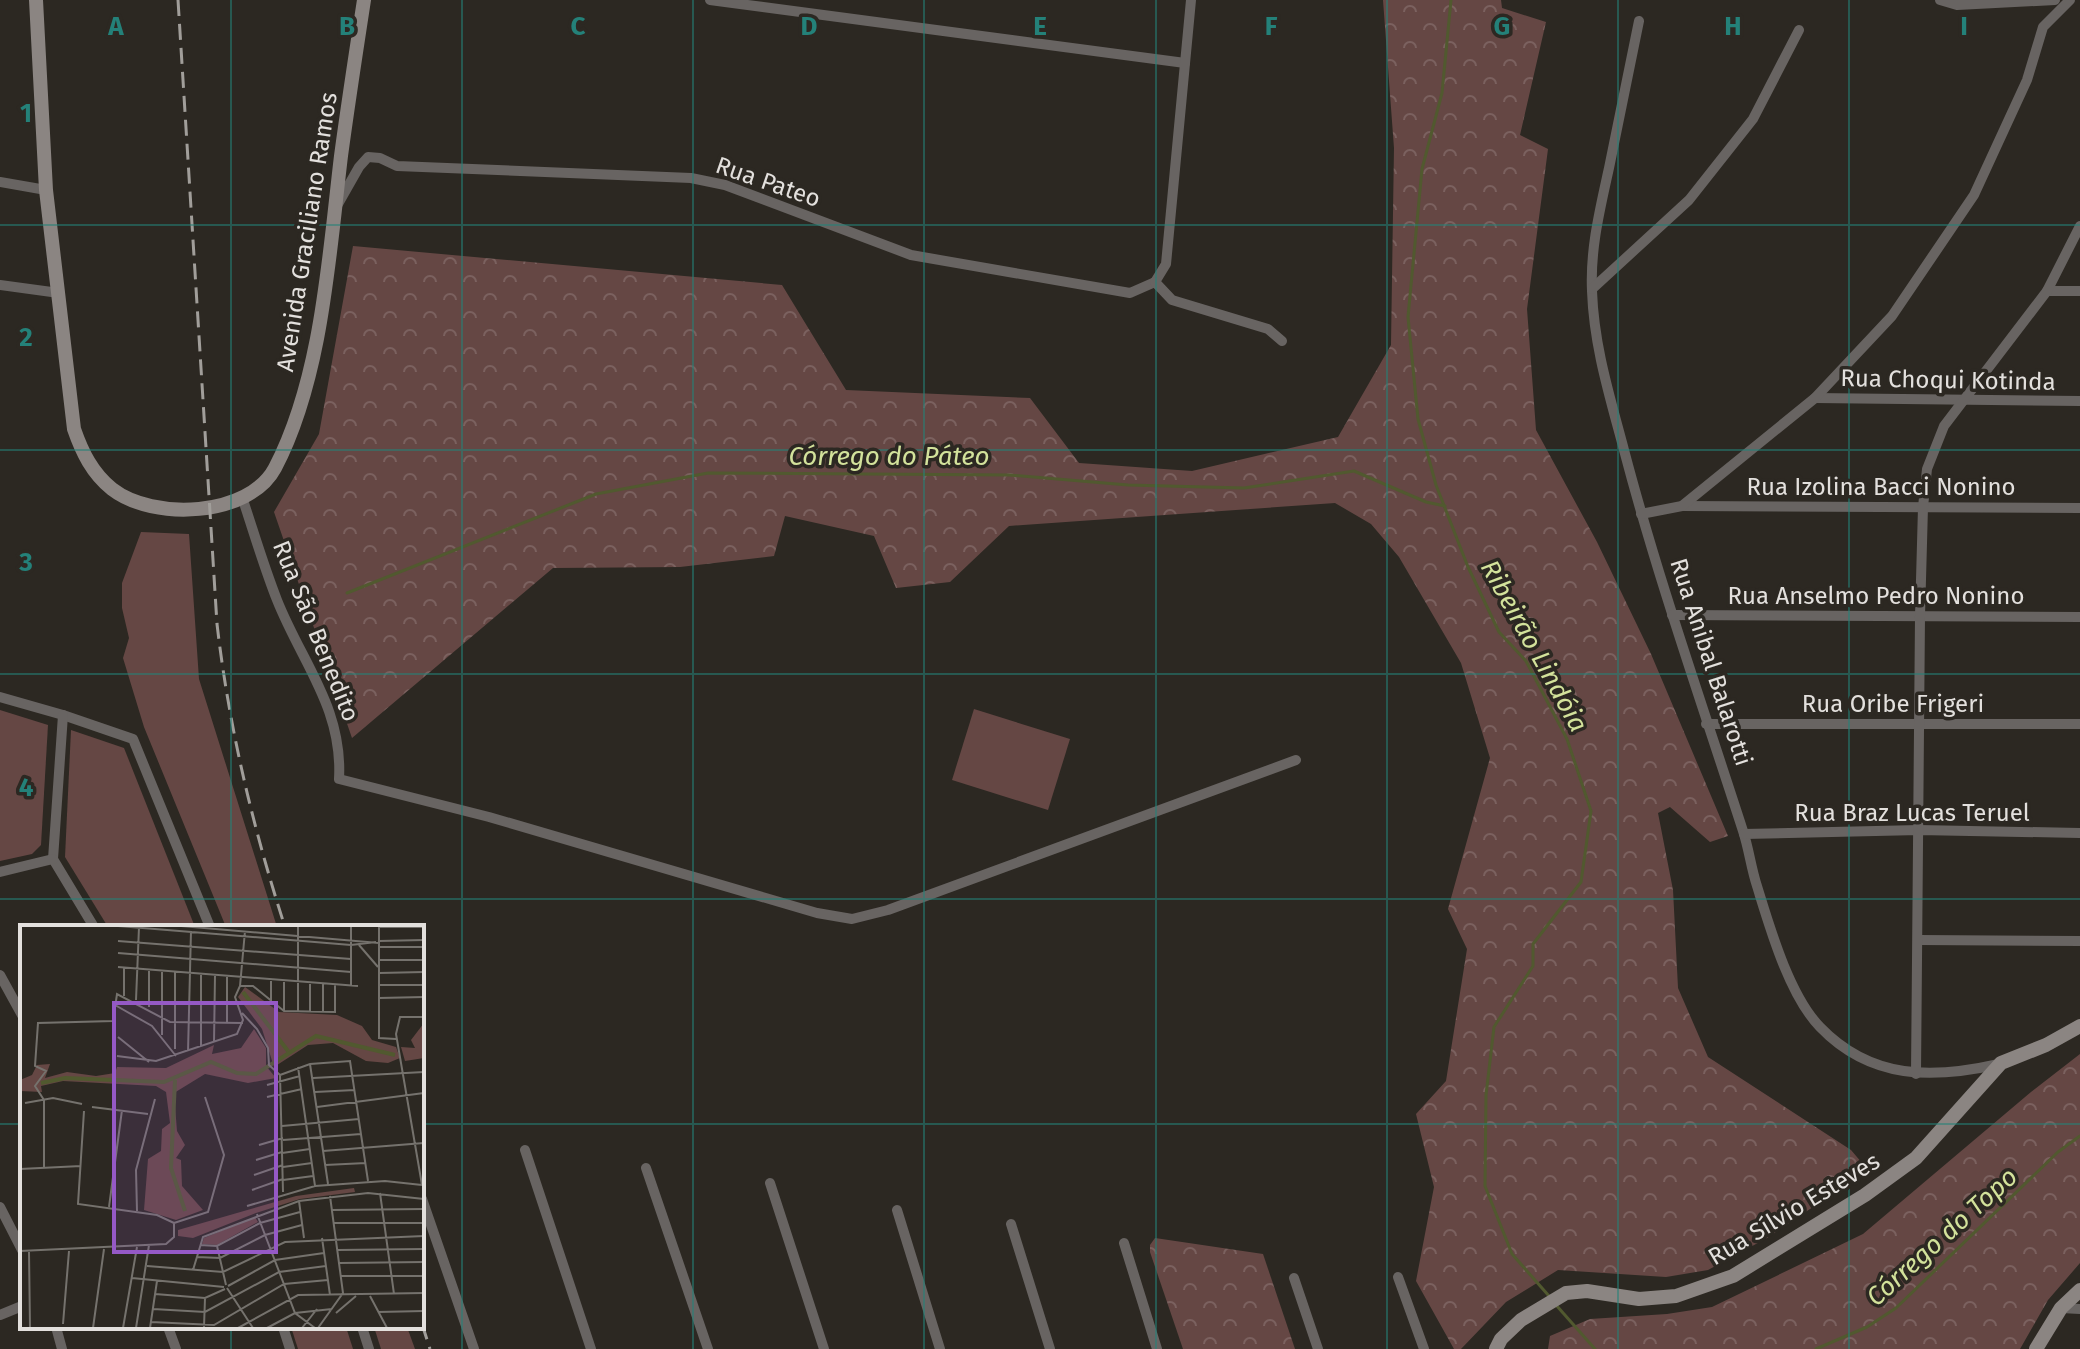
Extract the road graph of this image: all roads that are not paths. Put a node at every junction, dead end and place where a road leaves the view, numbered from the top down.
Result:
1 (36, 0) edge
2 (364, 0) edge
3 (710, 0) edge
4 (1191, 0) edge
5 (1940, 0) edge
6 (2055, 0) edge
7 (2070, 0) edge
8 (1639, 21) dead end
9 (1799, 30) dead end
10 (1185, 63) junction
11 (0, 182) edge
12 (46, 190) junction
13 (337, 206) junction
14 (2080, 226) edge
15 (1155, 282) junction
16 (0, 285) edge
17 (1592, 289) junction
18 (2047, 291) junction
19 (2080, 291) edge
20 (59, 293) junction
21 (1282, 341) dead end
22 (1815, 398) junction
23 (1961, 401) junction
24 (2080, 401) edge
25 (243, 500) junction
26 (1682, 506) junction
27 (1923, 507) junction
28 (2080, 508) edge
29 (1641, 514) junction
30 (1672, 615) junction
31 (1920, 616) junction
32 (2080, 617) edge
33 (0, 697) edge
34 (63, 715) junction
35 (1921, 723) junction
36 (1706, 724) junction
37 (2080, 724) edge
38 (1296, 760) dead end
39 (1919, 830) junction
40 (2080, 833) edge
41 (1744, 834) junction
42 (53, 859) junction
43 (0, 872) edge
44 (93, 925) edge
45 (209, 925) edge
46 (1919, 940) junction
47 (2080, 941) edge
48 (0, 975) edge
49 (20, 1011) edge
50 (2080, 1026) edge
51 (2001, 1063) junction
52 (1916, 1074) junction
53 (525, 1150) dead end
54 (646, 1168) dead end
55 (770, 1183) dead end
56 (424, 1205) edge
57 (0, 1207) edge
58 (897, 1210) dead end
59 (1011, 1224) dead end
60 (1124, 1243) dead end
61 (20, 1246) edge
62 (1398, 1277) dead end
63 (1294, 1278) dead end
64 (2080, 1290) edge
65 (20, 1307) edge
66 (2061, 1308) junction
67 (2080, 1309) edge
68 (0, 1315) edge
69 (57, 1329) edge
70 (169, 1329) edge
71 (284, 1329) edge
72 (363, 1329) edge
73 (62, 1349) edge
74 (176, 1349) edge
75 (290, 1349) edge
76 (369, 1349) edge
77 (474, 1349) edge
78 (591, 1349) edge
79 (708, 1349) edge
80 (824, 1349) edge
81 (940, 1349) edge
82 (1050, 1349) edge
83 (1157, 1349) edge
84 (1318, 1349) edge
85 (1424, 1349) edge
86 (1496, 1349) edge
87 (2036, 1349) edge

1 - 12 street
2 - 13 street, Avenida Graciliano Ramos
3 - 10 street
4 - 10 street
5 - 6 street
7 - 22 street
8 - 17 street, Rua Anibal Balarotti
9 - 17 street
10 - 15 street
11 - 12 street
12 - 20 street
13 - 15 street, Rua Pateo
13 - 25 street, Avenida Graciliano Ramos
14 - 18 street
15 - 21 street
16 - 20 street
17 - 29 street, Rua Anibal Balarotti
18 - 19 street
18 - 23 street
20 - 25 street
22 - 23 street, Rua Choqui Kotinda
22 - 26 street
23 - 24 street, Rua Choqui Kotinda
23 - 27 street
25 - 38 street, Rua São Benedito
26 - 27 street, Rua Izolina Bacci Nonino
26 - 29 street, Rua Izolina Bacci Nonino
27 - 28 street, Rua Izolina Bacci Nonino
27 - 31 street
29 - 30 street, Rua Anibal Balarotti
30 - 31 street, Rua Anselmo Pedro Nonino
30 - 36 street, Rua Anibal Balarotti
31 - 32 street, Rua Anselmo Pedro Nonino
31 - 35 street
33 - 34 street
34 - 42 street
34 - 45 street
35 - 36 street, Rua Oribe Frigeri
35 - 37 street, Rua Oribe Frigeri
35 - 39 street
36 - 41 street, Rua Anibal Balarotti
39 - 40 street, Rua Braz Lucas Teruel
39 - 41 street, Rua Braz Lucas Teruel
39 - 46 street
41 - 52 street, Rua Anibal Balarotti
42 - 43 street
42 - 44 street
46 - 47 street
46 - 52 street
48 - 49 street
50 - 51 street, Rua Anibal Balarotti
51 - 52 street, Rua Anibal Balarotti
51 - 86 street, Rua Sílvio Esteves
53 - 78 street
54 - 79 street
55 - 80 street
56 - 77 street
57 - 61 street
58 - 81 street
59 - 82 street
60 - 83 street
62 - 85 street
63 - 84 street
64 - 66 street
65 - 68 street
66 - 67 street
66 - 87 street
69 - 73 street
70 - 74 street
71 - 75 street
72 - 76 street

